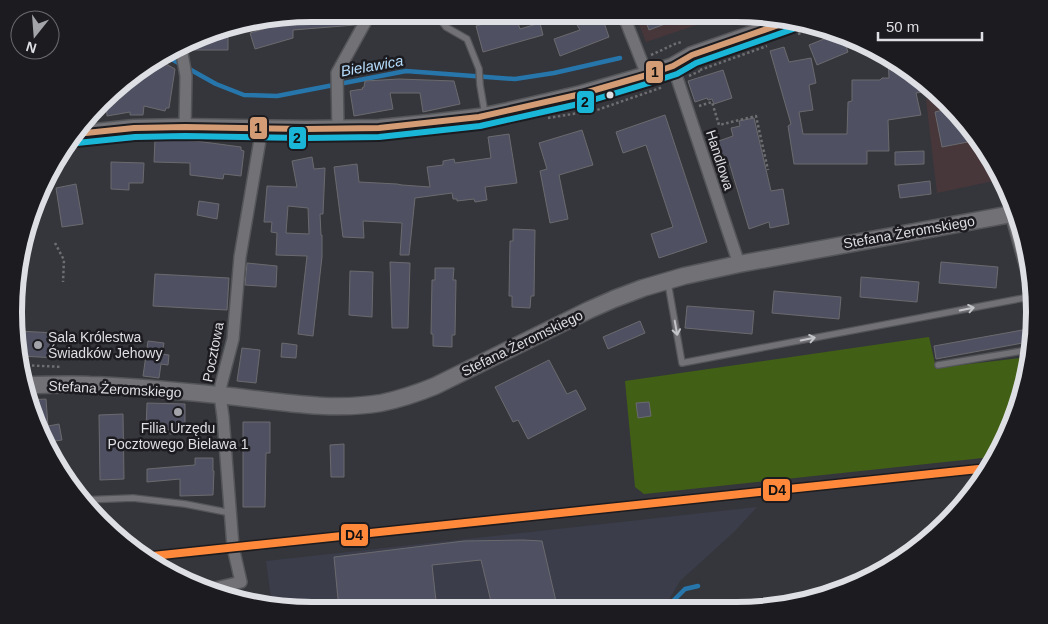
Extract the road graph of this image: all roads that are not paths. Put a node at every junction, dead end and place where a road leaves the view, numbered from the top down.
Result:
1 (365, 22) edge
2 (442, 22) edge
3 (626, 22) edge
4 (777, 26) edge
5 (182, 53) edge
6 (673, 66) junction
7 (647, 75) junction
8 (486, 115) junction
9 (185, 127) junction
10 (262, 128) junction
11 (338, 129) junction
12 (84, 133) edge
13 (1008, 215) edge
14 (739, 264) junction
15 (668, 280) junction
16 (1025, 299) edge
17 (1023, 351) edge
18 (938, 365) dead end
19 (32, 385) edge
20 (220, 395) junction
21 (91, 500) edge
22 (231, 513) junction
23 (221, 587) edge

1 - 11 street
2 - 8 lane
3 - 7 street
4 - 6 street
5 - 9 street
6 - 7 street
6 - 14 street, Handlowa
7 - 8 street
8 - 11 street
9 - 10 street
9 - 12 street
10 - 11 street
10 - 20 street, Pocztowa
13 - 14 street, Stefana Żeromskiego
14 - 15 street, Stefana Żeromskiego
15 -> 16 lane
15 - 20 street, Stefana Żeromskiego
17 - 18 lane
19 - 20 street, Stefana Żeromskiego
20 - 22 street, Pocztowa
21 - 22 lane
22 - 23 street, Pocztowa

